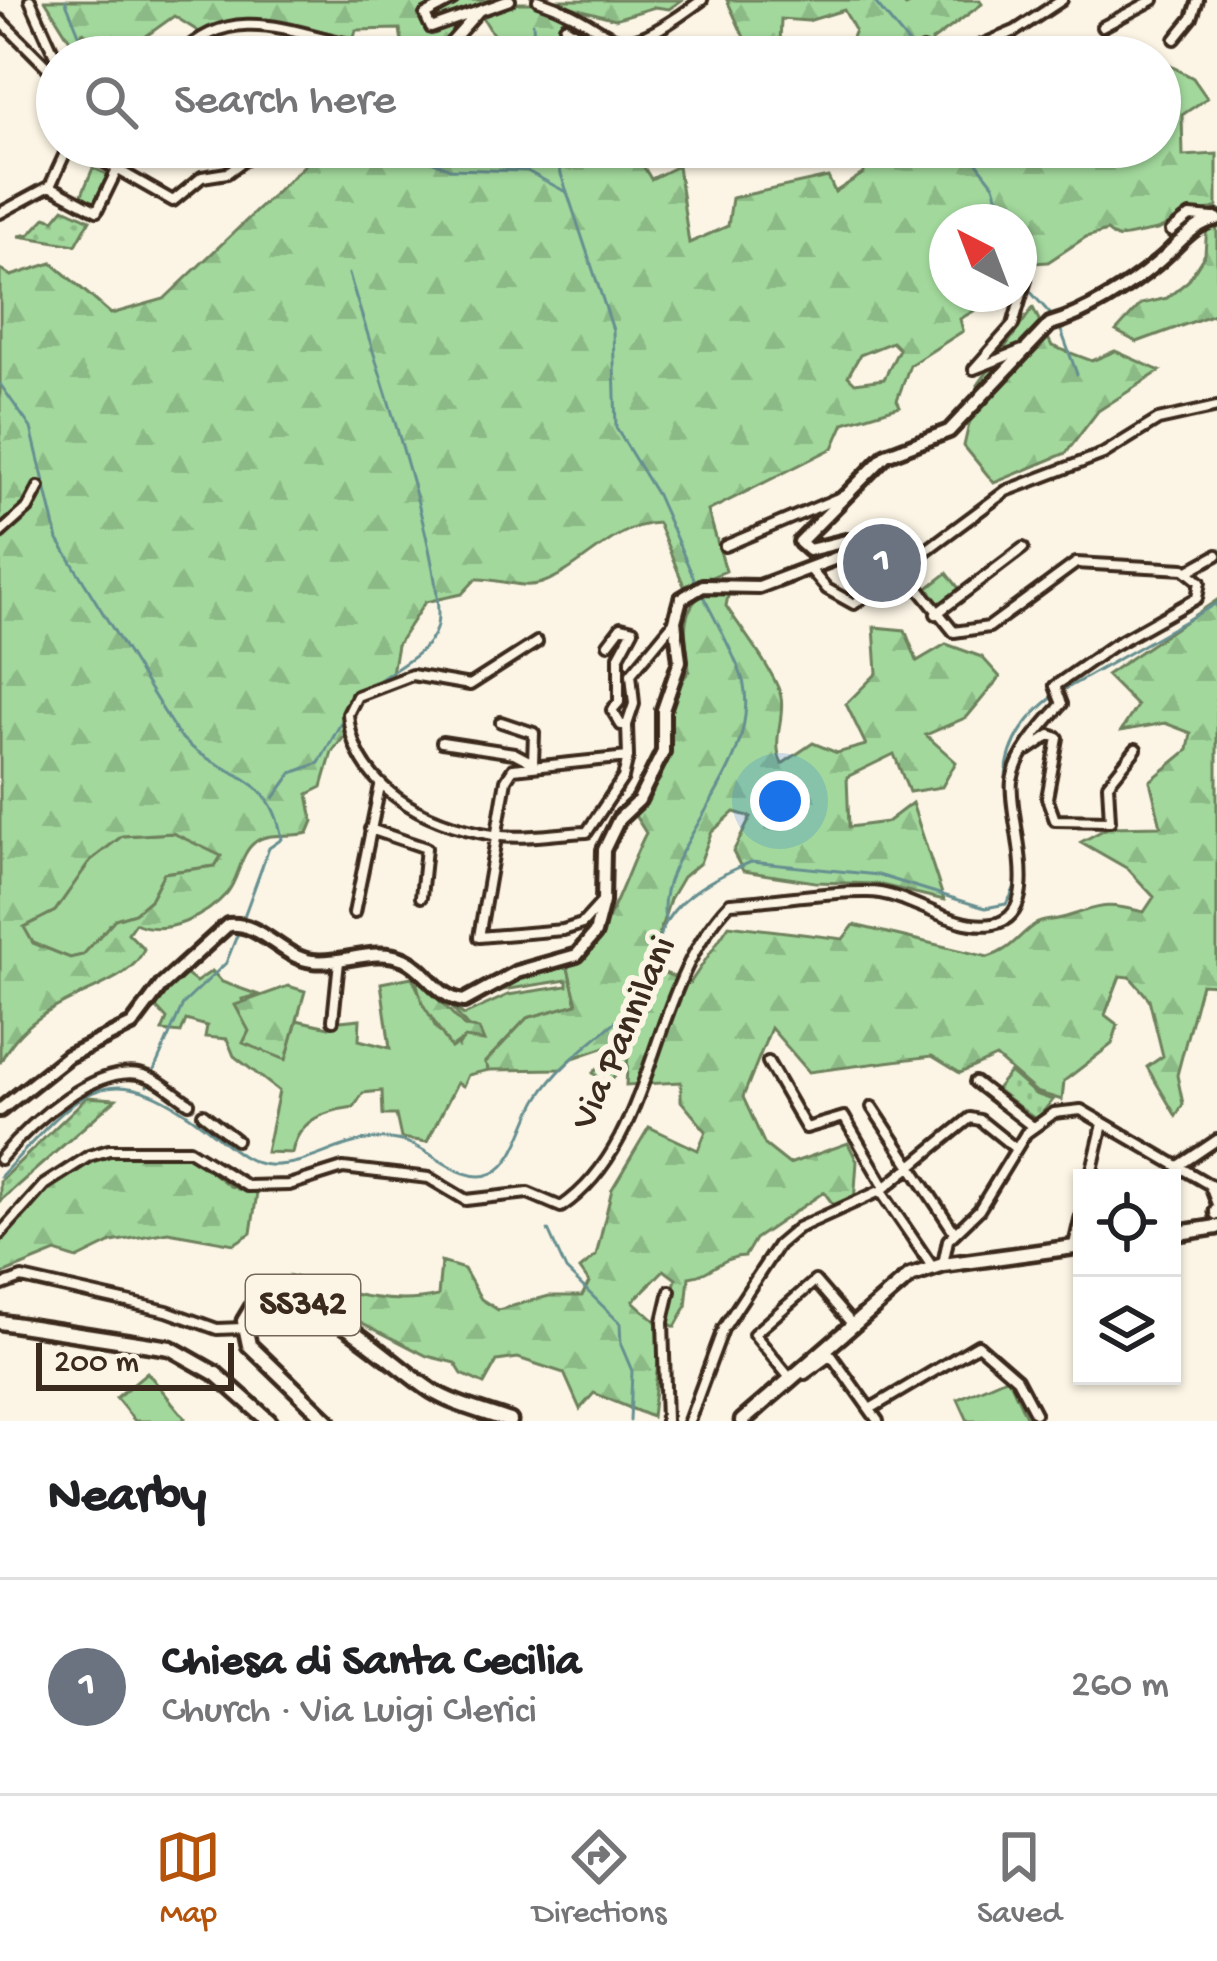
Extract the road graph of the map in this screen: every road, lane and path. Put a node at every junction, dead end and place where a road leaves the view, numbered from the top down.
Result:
1 (30, 0) edge
2 (453, 0) edge
3 (510, 0) edge
4 (538, 0) edge
5 (702, 0) edge
6 (1062, 0) edge
7 (1154, 0) edge
8 (1198, 0) edge
9 (478, 11) junction
10 (0, 20) edge
11 (565, 27) dead end
12 (1102, 27) dead end
13 (46, 36) edge
14 (197, 36) edge
15 (313, 36) edge
16 (457, 36) edge
17 (580, 36) edge
18 (608, 36) edge
19 (647, 36) edge
20 (1003, 36) edge
21 (1177, 36) edge
22 (36, 56) edge
23 (58, 168) edge
24 (114, 168) edge
25 (234, 168) edge
26 (117, 170) junction
27 (50, 186) junction
28 (0, 213) edge
29 (1216, 219) edge
30 (1171, 231) dead end
31 (1016, 312) edge
32 (1032, 346) junction
33 (1217, 407) edge
34 (38, 487) dead end
35 (850, 495) junction
36 (0, 533) edge
37 (725, 546) dead end
38 (1022, 548) dead end
39 (1217, 554) edge
40 (808, 567) junction
41 (903, 569) junction
42 (1190, 570) junction
43 (936, 614) junction
44 (674, 621) junction
45 (537, 642) dead end
46 (608, 644) dead end
47 (501, 722) dead end
48 (628, 725) junction
49 (442, 742) dead end
50 (1136, 748) dead end
51 (1027, 751) junction
52 (628, 757) junction
53 (532, 763) junction
54 (380, 786) junction
55 (370, 829) junction
56 (495, 836) junction
57 (421, 897) dead end
58 (603, 902) junction
59 (354, 913) dead end
60 (339, 961) junction
61 (333, 1020) dead end
62 (768, 1062) dead end
63 (975, 1082) dead end
64 (188, 1103) dead end
65 (872, 1107) dead end
66 (0, 1110) edge
67 (203, 1114) dead end
68 (1103, 1124) junction
69 (1033, 1127) junction
70 (1217, 1140) edge
71 (236, 1141) dead end
72 (1016, 1149) junction
73 (0, 1160) edge
74 (907, 1165) junction
75 (1177, 1167) junction
76 (1092, 1169) edge
77 (884, 1186) junction
78 (1213, 1187) edge
79 (1217, 1210) edge
80 (1217, 1227) edge
81 (1193, 1231) junction
82 (955, 1233) junction
83 (1181, 1233) edge
84 (0, 1234) edge
85 (1073, 1247) edge
86 (938, 1266) junction
87 (0, 1286) edge
88 (670, 1291) dead end
89 (0, 1322) edge
90 (852, 1324) junction
91 (243, 1328) junction
92 (790, 1378) junction
93 (870, 1409) junction
94 (1036, 1413) dead end
95 (486, 1417) edge
96 (269, 1421) edge
97 (328, 1421) edge
98 (510, 1421) edge
99 (666, 1421) edge
100 (689, 1421) edge
101 (745, 1421) edge
102 (878, 1421) edge

1 - 13 street
2 - 9 street
3 - 9 street
4 - 18 street
5 - 19 street
6 - 20 street
7 - 12 street
8 - 21 street
9 - 16 street
10 - 22 street
11 - 17 street
14 - 15 street
23 - 27 street
24 - 26 street
25 - 26 street
26 - 27 street
27 - 28 street
29 - 30 street
29 - 32 street
31 - 32 street
32 - 35 street
33 - 41 street
34 - 36 street
35 - 37 street
35 - 40 street
38 - 43 street
39 - 42 street
40 - 41 street
40 - 44 street
41 - 43 street
42 - 43 street
42 - 51 street
44 - 48 street
44 - 58 street
45 - 54 street
46 - 48 street
47 - 53 street
48 - 52 street
49 - 53 street
50 - 51 street
51 - 84 street, Via Pannilani
52 - 53 street
52 - 56 street
53 - 56 street
54 - 55 street
54 - 56 street
55 - 57 street
55 - 59 street
56 - 58 street
58 - 60 street
60 - 61 street
60 - 66 street
62 - 77 street
63 - 69 street
64 - 73 street
65 - 74 street
67 - 71 street
68 - 69 street
68 - 75 street
68 - 76 street
69 - 72 street
70 - 75 street
72 - 74 street
72 - 82 street
74 - 77 street
74 - 82 street
75 - 78 street
77 - 86 street
77 - 100 street
78 - 79 street
79 - 81 main road
80 - 81 main road
81 - 83 main road
82 - 86 street
85 - 86 main road
86 - 90 main road
87 - 91 street
88 - 99 street
89 - 96 main road, SS342
90 - 92 main road
90 - 92 street
91 - 95 main road, SS342
91 - 97 main road, SS342
92 - 101 main road
93 - 94 street
93 - 101 street
93 - 102 street
95 - 98 main road, SS342

